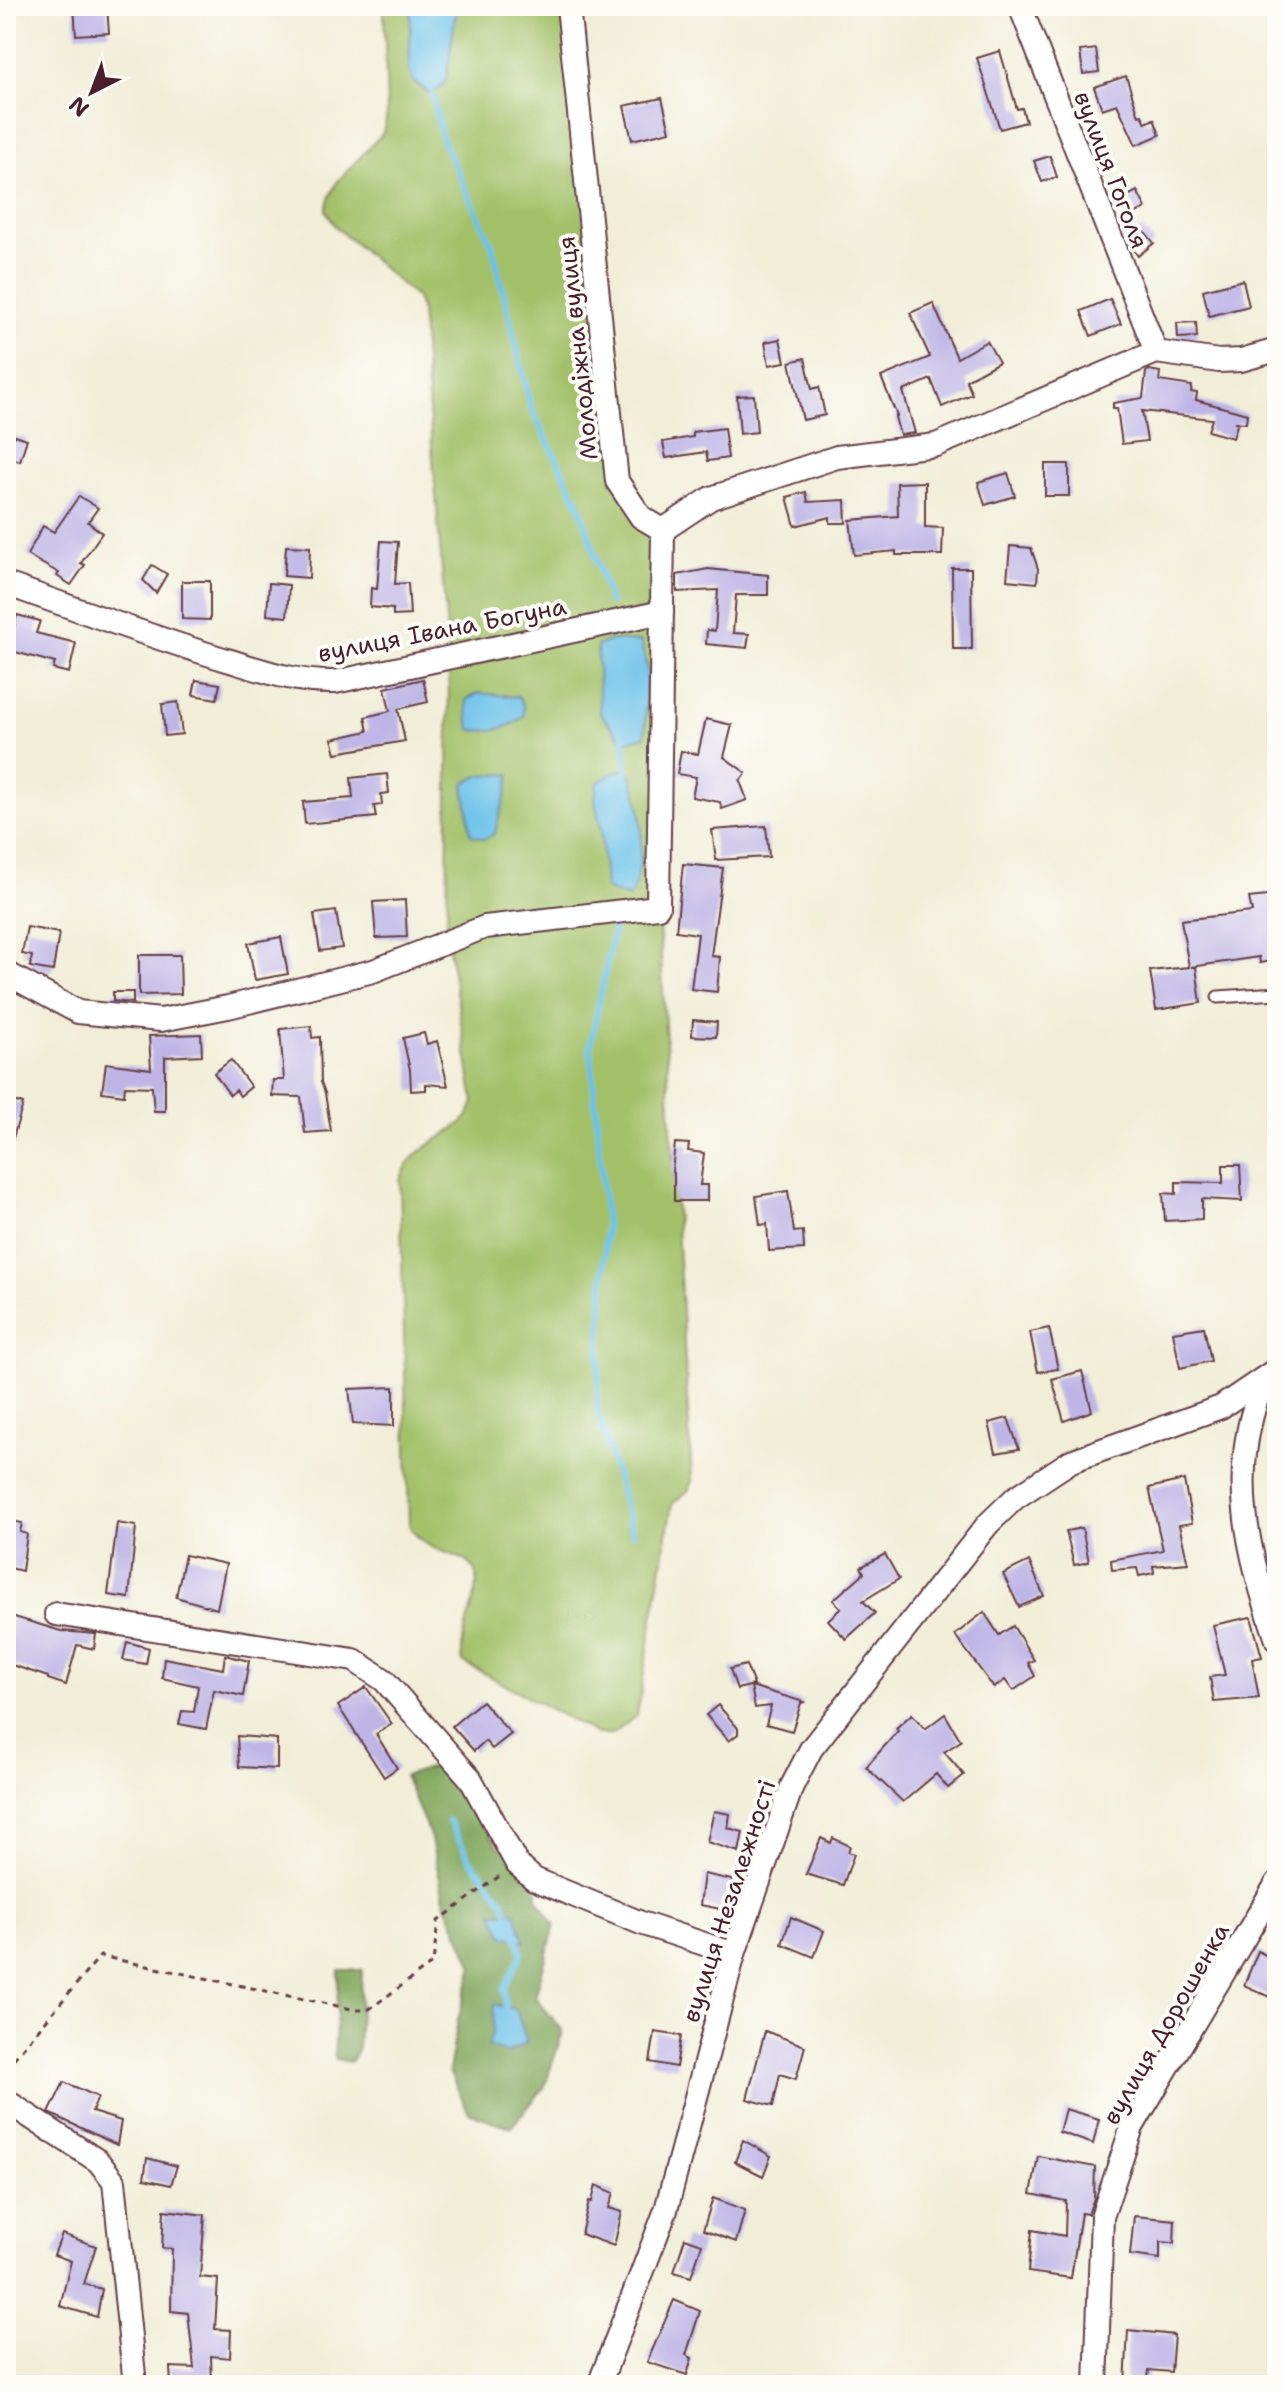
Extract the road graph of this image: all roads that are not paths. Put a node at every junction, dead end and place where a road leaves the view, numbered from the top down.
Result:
1 (568, 6) edge
2 (1020, 6) edge
3 (1277, 350) edge
4 (1156, 352) junction
5 (663, 530) junction
6 (6, 584) edge
7 (662, 612) junction
8 (6, 973) edge
9 (1277, 993) edge
10 (1218, 997) dead end
11 (1270, 1374) edge
12 (56, 1614) dead end
13 (1277, 1640) edge
14 (1277, 1883) edge
15 (734, 1954) junction
16 (6, 2101) edge
17 (135, 2385) edge
18 (599, 2385) edge
19 (1096, 2385) edge

1 - 5 street, Молодіжна вулиця
2 - 4 street, вулиця Гоголя
3 - 4 street
4 - 5 street
5 - 7 street
6 - 7 street, вулиця Івана Богуна
7 - 8 street
9 - 10 lane
11 - 13 street
11 - 15 street, вулиця Незалежності
12 - 15 street
14 - 19 street, вулиця Дорошенка
15 - 18 street, вулиця Незалежності
16 - 17 street

